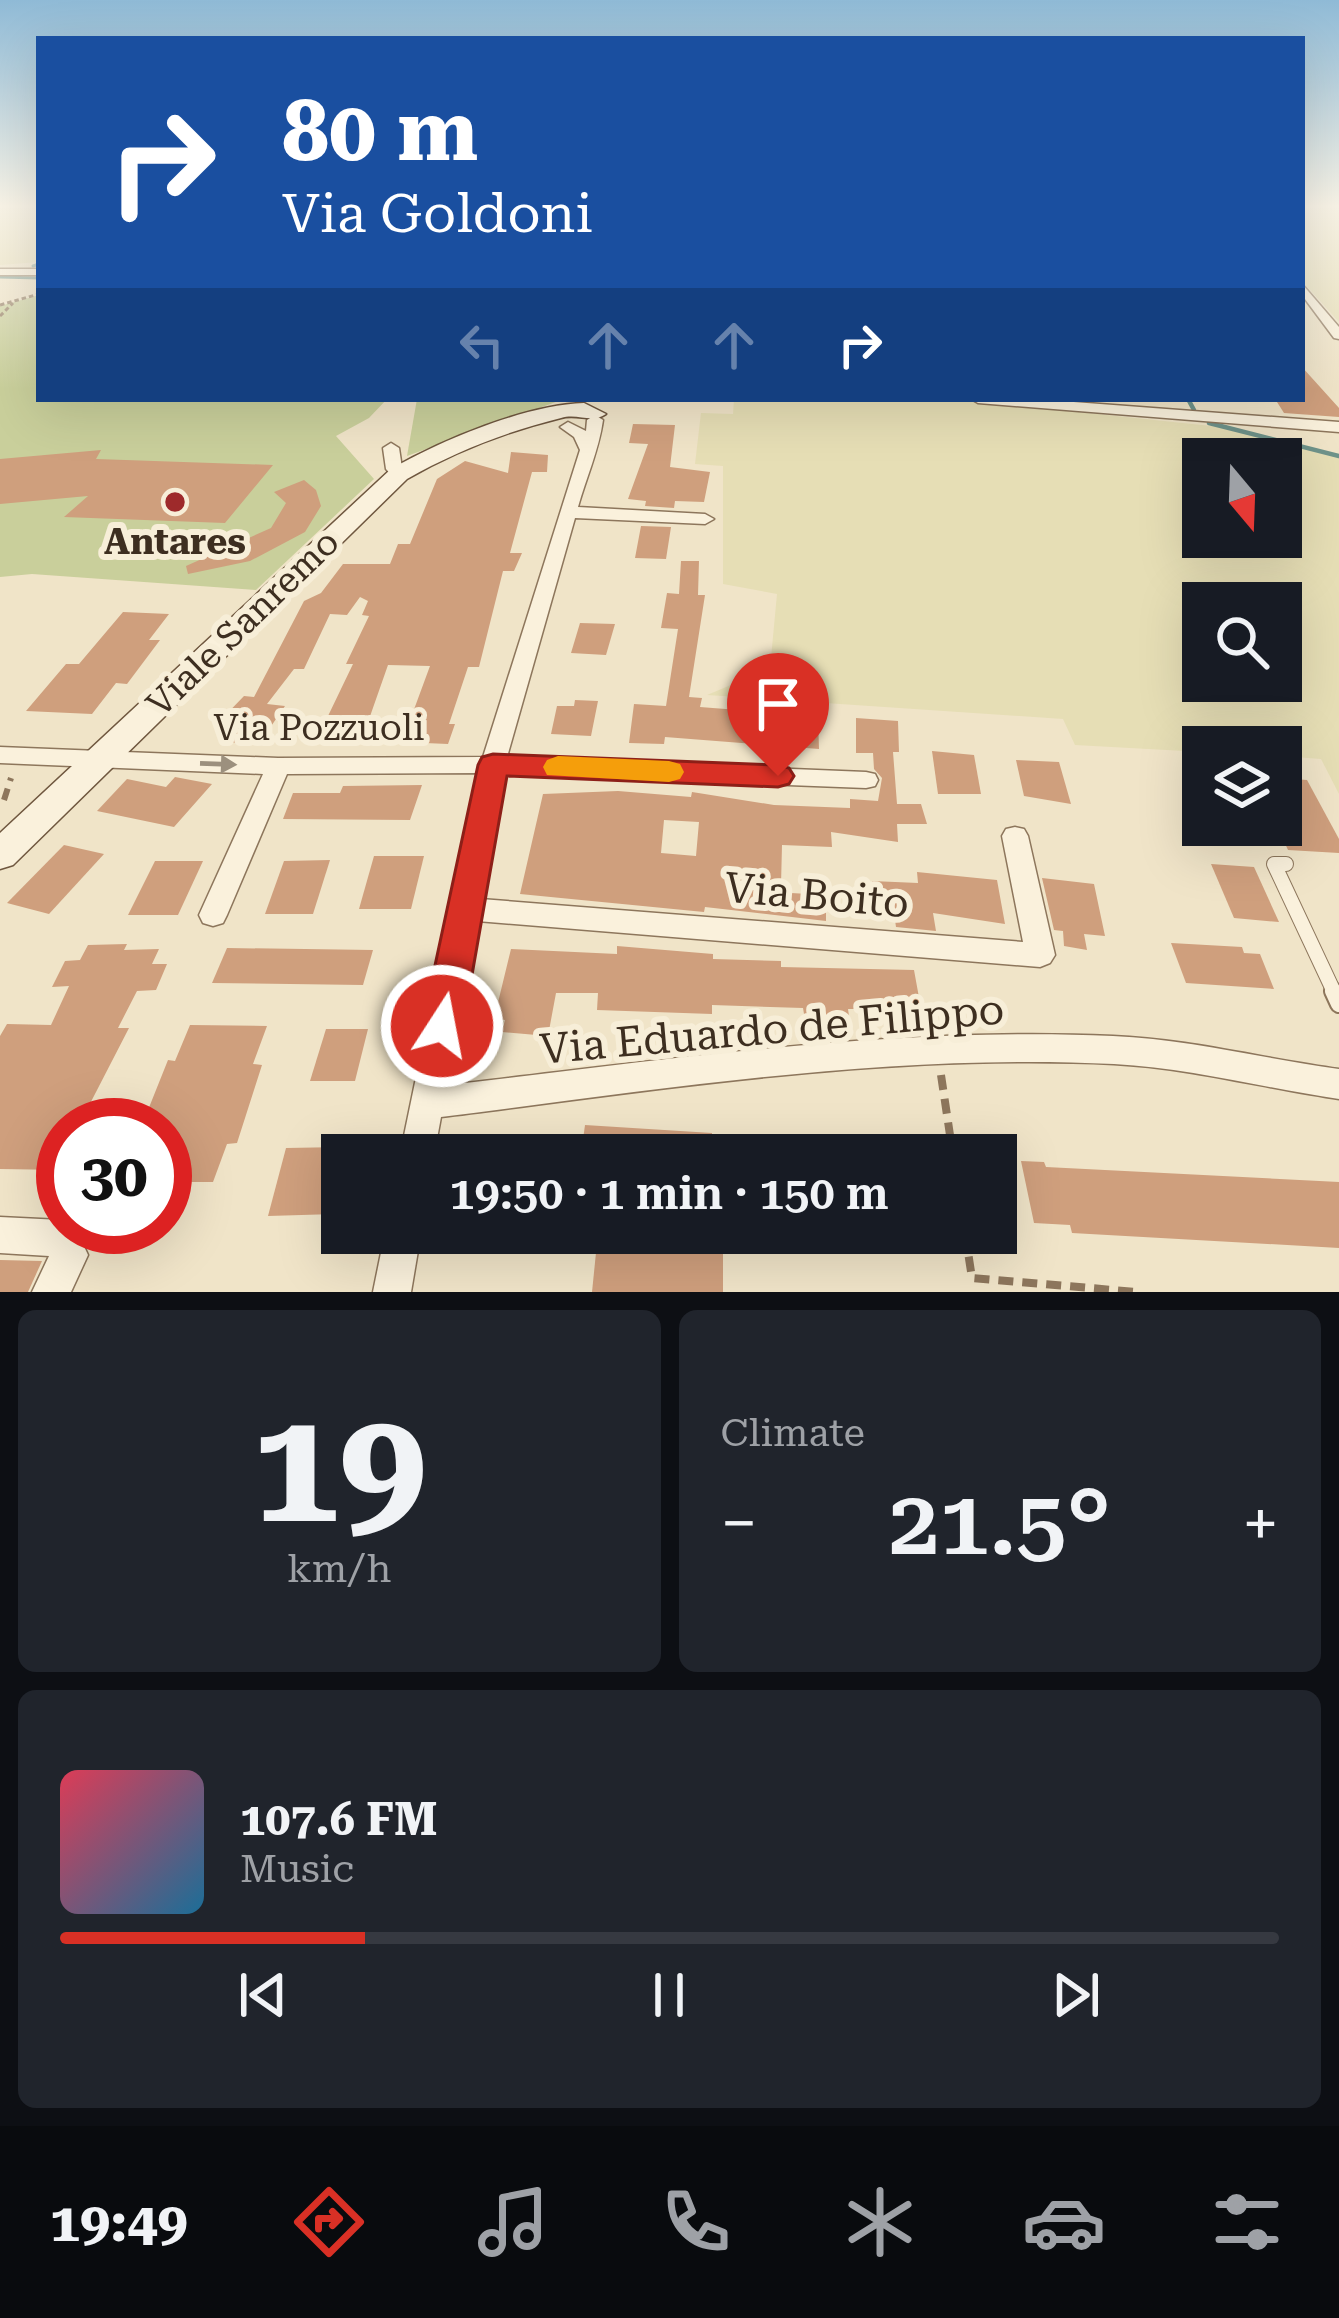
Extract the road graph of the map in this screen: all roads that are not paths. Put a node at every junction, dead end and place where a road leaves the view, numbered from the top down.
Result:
1 (0, 272) edge
2 (36, 272) edge
3 (1305, 291) edge
4 (1334, 329) edge
5 (1016, 402) edge
6 (577, 413) edge
7 (1339, 427) edge
8 (586, 449) junction
9 (568, 512) junction
10 (705, 519) dead end
11 (101, 760) junction
12 (5, 763) edge
13 (493, 765) junction
14 (278, 766) junction
15 (866, 780) dead end
16 (1015, 836) dead end
17 (0, 855) edge
18 (1286, 865) dead end
19 (466, 909) junction
20 (213, 915) dead end
21 (1339, 1004) edge
22 (1339, 1084) edge
23 (427, 1103) junction
24 (421, 1134) edge
25 (0, 1235) edge
26 (399, 1254) edge
27 (52, 1292) edge
28 (392, 1292) edge

1 - 2 street
3 - 4 street
5 - 7 street
6 - 8 street
6 - 8 street
6 - 11 street, Viale Sanremo
8 - 9 street
9 - 10 street
9 - 13 street
11 - 12 street, Via Pozzuoli
11 -> 14 street, Via Pozzuoli
11 - 17 street, Viale Sanremo
13 - 14 street, Via Pozzuoli
13 - 15 street, Via Pozzuoli
13 - 19 street
14 - 20 street
16 - 19 street, Via Boito
18 - 21 lane
19 - 23 street
22 - 23 street, Via Eduardo de Filippo
23 - 24 street
25 - 27 street
26 - 28 street

